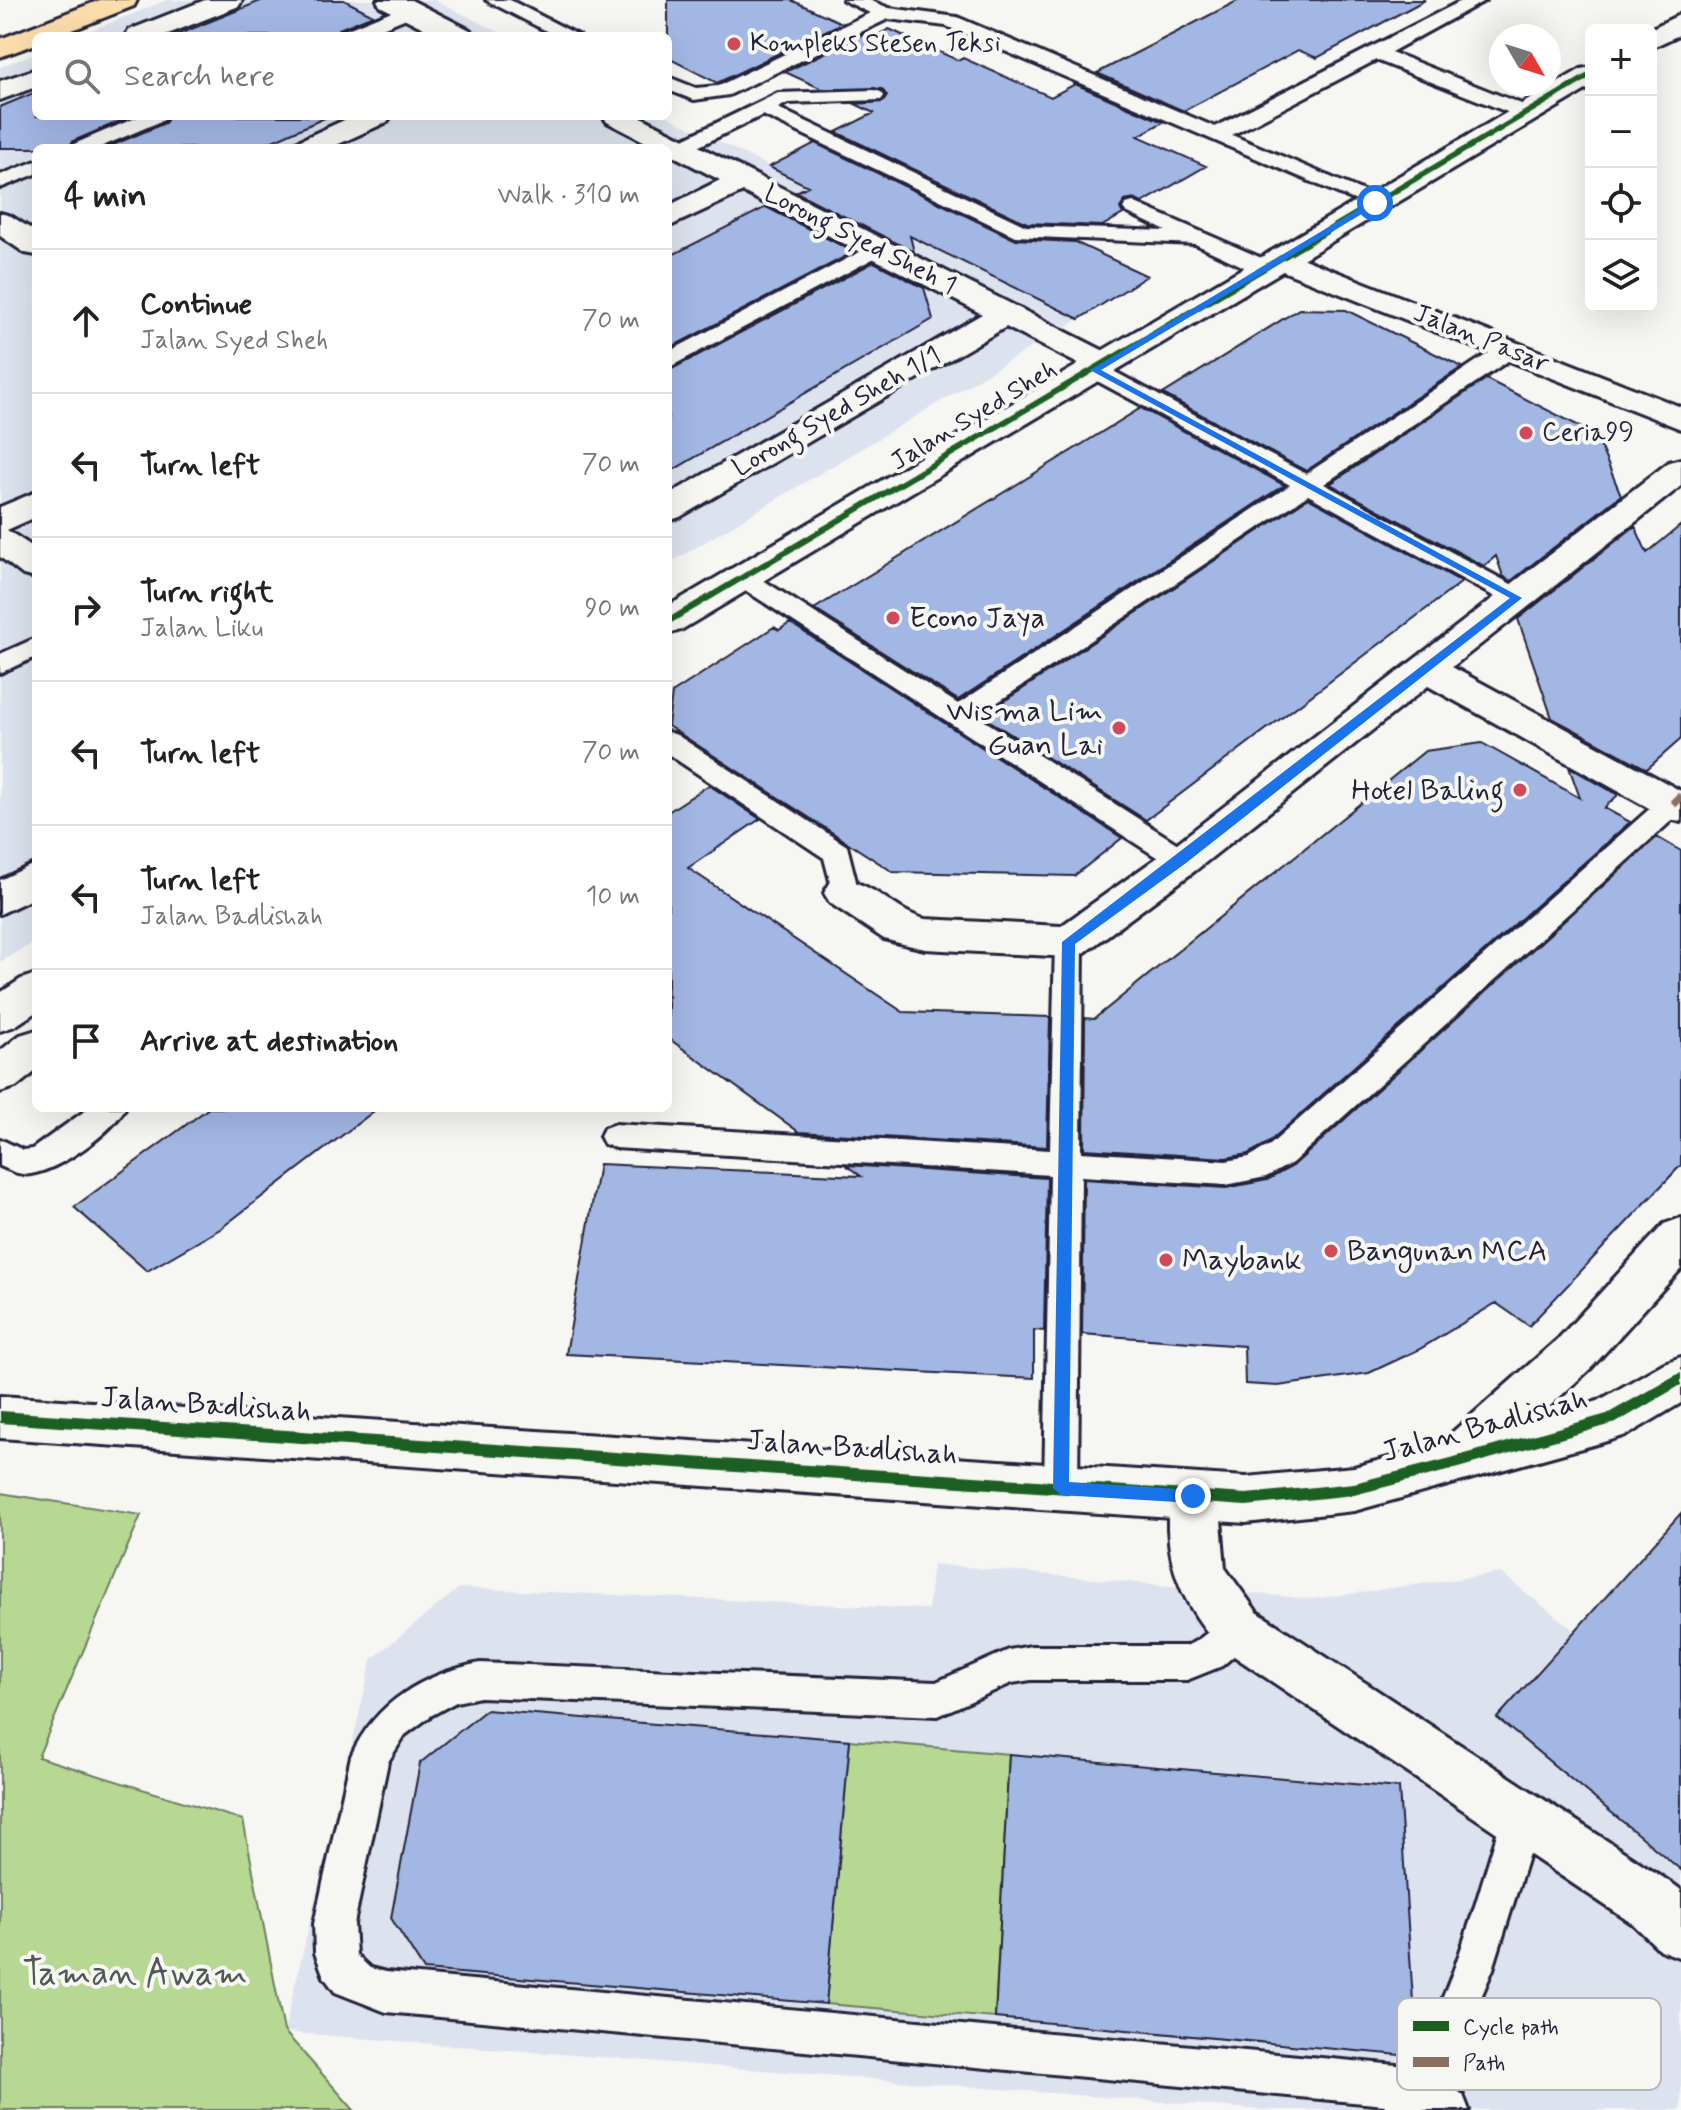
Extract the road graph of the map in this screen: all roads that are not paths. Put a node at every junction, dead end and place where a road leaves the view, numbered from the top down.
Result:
1 (61, 0) edge
2 (124, 0) edge
3 (229, 0) edge
4 (495, 0) edge
5 (852, 0) edge
6 (1477, 0) edge
7 (399, 5) edge
8 (886, 13) junction
9 (1681, 22) edge
10 (0, 24) edge
11 (43, 32) edge
12 (149, 32) edge
13 (354, 32) edge
14 (452, 32) edge
15 (557, 32) edge
16 (32, 36) edge
17 (1657, 36) edge
18 (0, 49) edge
19 (1376, 53) junction
20 (32, 79) edge
21 (1585, 79) edge
22 (672, 85) edge
23 (0, 91) edge
24 (874, 96) dead end
25 (763, 108) junction
26 (1527, 113) junction
27 (148, 120) edge
28 (368, 120) edge
29 (625, 120) edge
30 (1216, 135) junction
31 (90, 144) edge
32 (315, 144) edge
33 (680, 148) junction
34 (32, 169) edge
35 (743, 180) junction
36 (0, 182) edge
37 (1375, 203) junction
38 (1133, 208) dead end
39 (672, 216) edge
40 (0, 222) edge
41 (1199, 238) junction
42 (32, 243) edge
43 (877, 249) junction
44 (1273, 264) junction
45 (1005, 314) junction
46 (1509, 350) junction
47 (672, 359) edge
48 (1099, 367) junction
49 (1681, 419) edge
50 (1681, 469) edge
51 (1307, 484) junction
52 (32, 505) edge
53 (672, 508) edge
54 (0, 521) edge
55 (0, 539) edge
56 (32, 564) edge
57 (743, 578) junction
58 (1517, 598) junction
59 (672, 620) edge
60 (32, 648) edge
61 (0, 665) edge
62 (1426, 669) junction
63 (959, 716) junction
64 (672, 744) edge
65 (1678, 803) edge
66 (1182, 860) junction
67 (32, 880) edge
68 (845, 893) joint
69 (0, 899) edge
70 (1069, 942) junction
71 (32, 993) edge
72 (0, 1015) edge
73 (32, 1050) edge
74 (0, 1075) edge
75 (105, 1112) edge
76 (615, 1136) dead end
77 (0, 1151) edge
78 (1066, 1163) junction
79 (1681, 1237) edge
80 (1681, 1378) edge
81 (0, 1417) edge
82 (1451, 1464) junction
83 (1061, 1488) junction
84 (1193, 1496) junction
85 (1238, 1629) junction
86 (1521, 1818) junction
87 (1681, 1929) edge
88 (1463, 1998) edge
89 (1424, 2103) edge

1 - 10 main road
2 - 11 main road
3 - 12 street
4 - 15 lane
5 - 8 lane
6 - 19 lane
7 - 13 lane
7 - 14 street
8 - 22 lane
8 - 30 lane
9 - 17 street
16 - 18 main road
19 - 26 lane
19 - 30 lane
20 - 23 street
21 - 26 street, Jalan Syed Sheh
24 - 25 lane
25 - 33 lane
25 - 41 lane
26 - 37 street, Jalan Syed Sheh
27 - 31 lane
28 - 32 street
29 - 33 street, Lorong Syed Sheh 1
30 - 37 lane
33 - 35 street, Lorong Syed Sheh 1
34 - 36 lane
35 - 39 street
35 - 43 street, Lorong Syed Sheh 1
37 - 44 street, Jalan Syed Sheh
38 - 41 lane
40 - 42 street
41 - 44 lane
43 - 45 street, Lorong Syed Sheh 1
43 - 47 lane
44 - 46 street, Jalan Pasar
44 - 48 street, Jalan Syed Sheh
45 - 48 street, Lorong Syed Sheh 1
45 - 53 street, Lorong Syed Sheh 1/1
46 - 49 street, Jalan Pasar
46 - 51 lane
48 - 51 lane
48 - 57 street, Jalan Syed Sheh
50 - 58 street
51 - 58 lane
51 - 63 lane
52 - 54 street
55 - 56 street
57 - 59 street, Jalan Syed Sheh
57 - 63 lane
58 - 62 street
60 - 61 lane
62 - 65 street
62 - 66 street
63 - 66 lane
64 - 68 lane
65 - 78 lane
66 - 70 street
67 - 69 street
68 - 70 street
70 - 78 lane
71 - 72 street
73 - 74 street
75 - 77 lane
76 - 78 lane
78 - 83 lane
79 - 82 street, Jalan Badlishah
80 - 82 street, Jalan Badlishah
81 - 83 street, Jalan Badlishah
82 - 84 street, Jalan Badlishah
83 - 84 street, Jalan Badlishah
84 - 85 street
85 - 86 street
85 - 89 lane
86 - 87 street
86 - 88 lane

